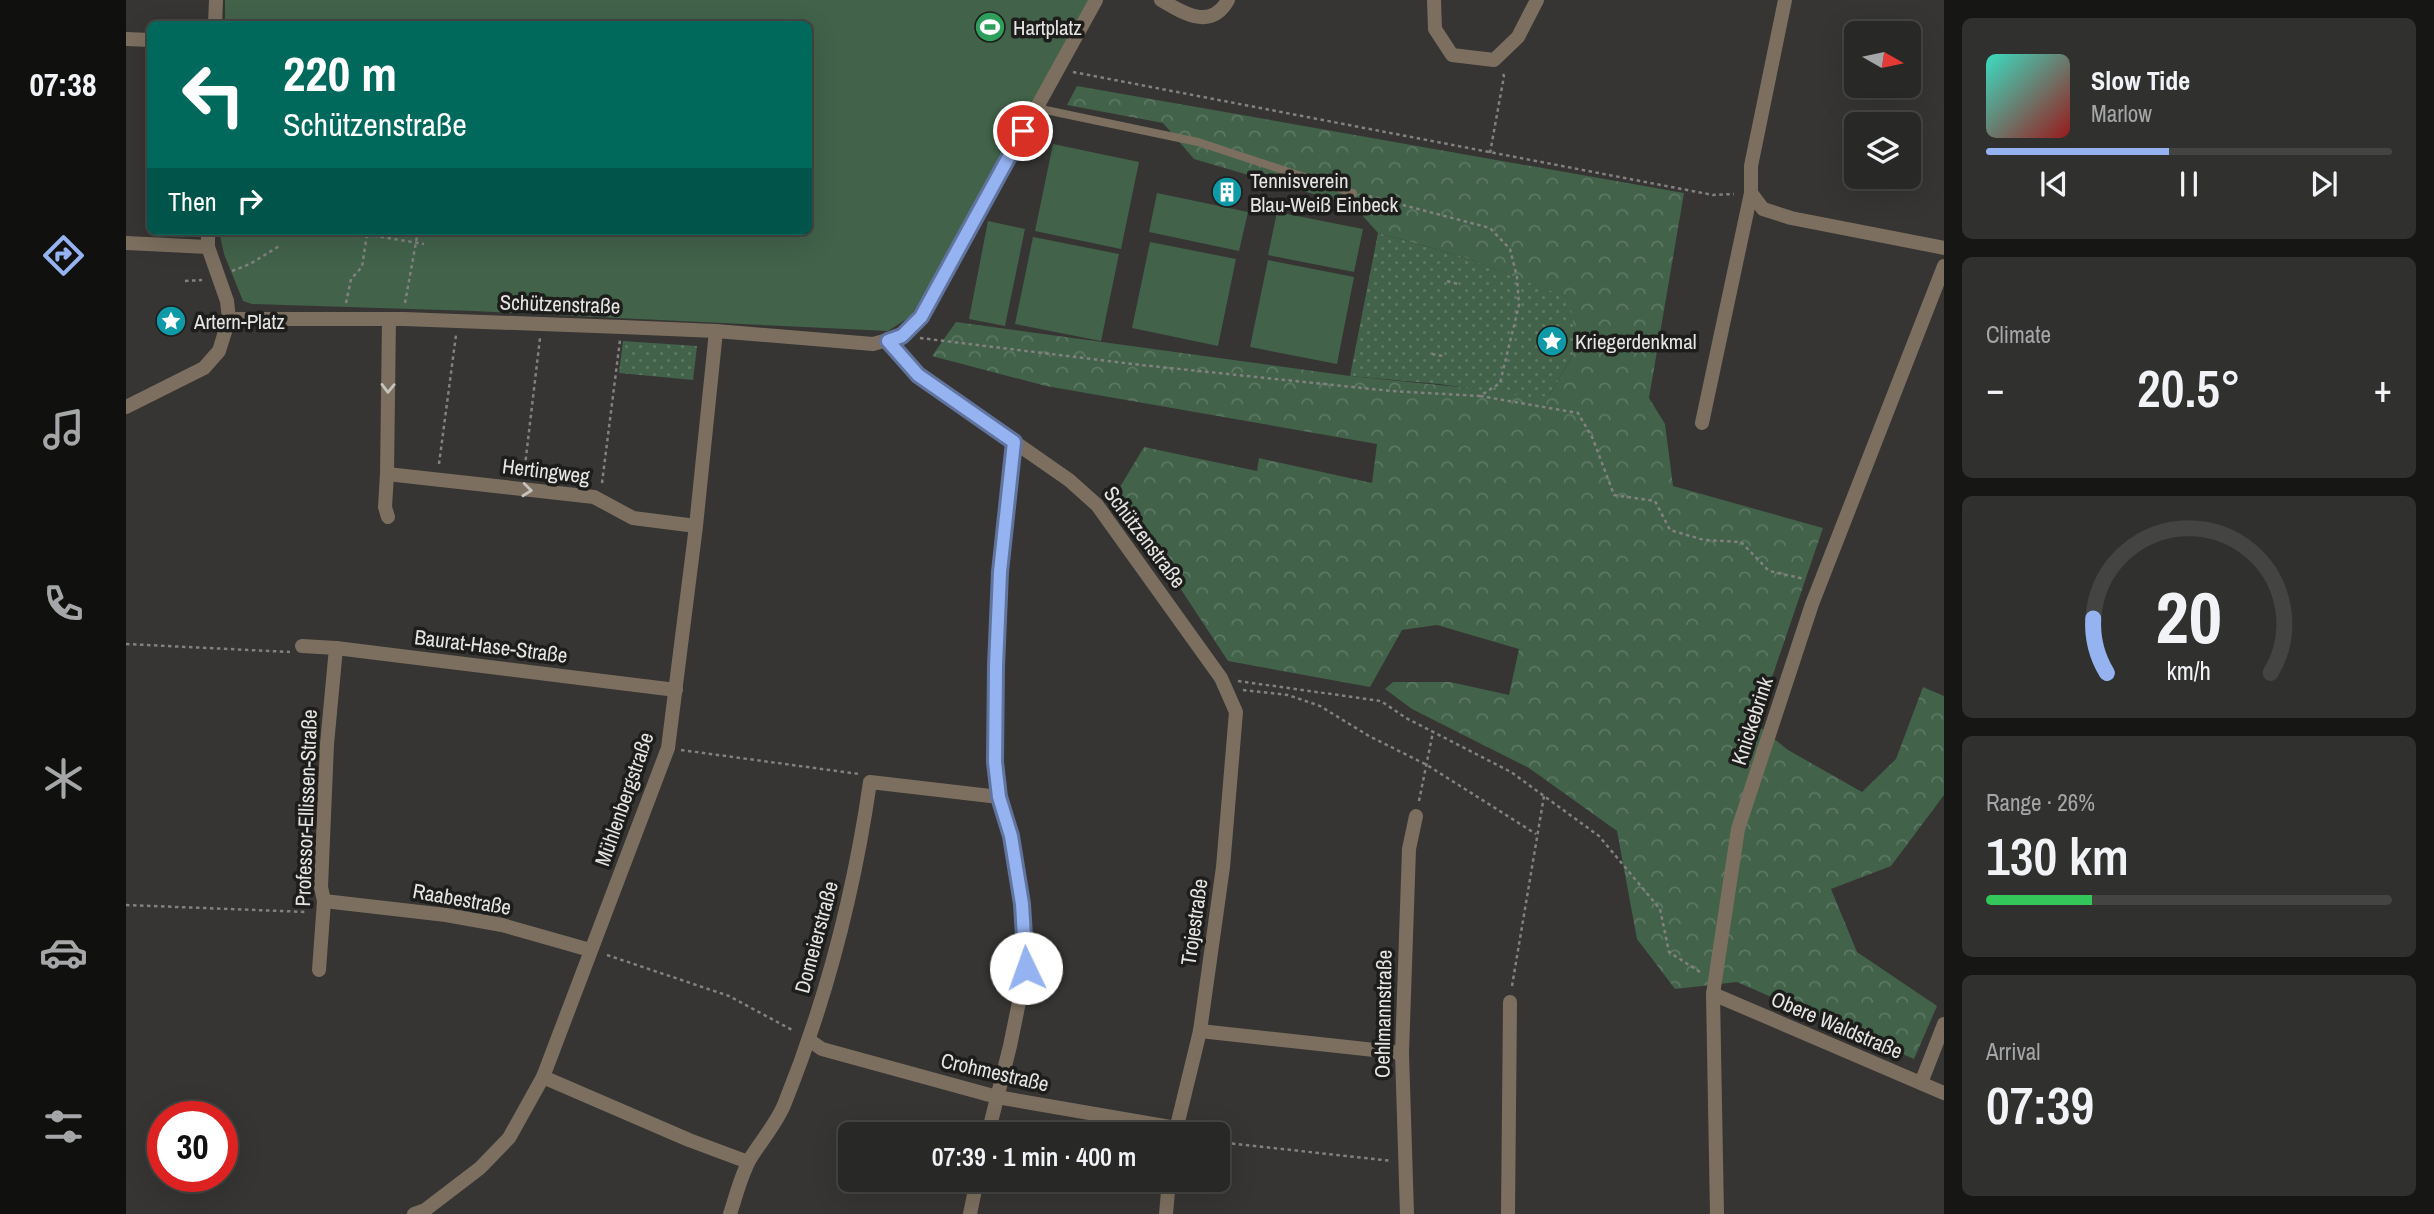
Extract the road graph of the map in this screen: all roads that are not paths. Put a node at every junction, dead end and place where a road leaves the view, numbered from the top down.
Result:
1 (216, 0) edge
2 (1096, 0) edge
3 (1161, 0) edge
4 (1228, 0) edge
5 (1434, 0) edge
6 (1537, 0) edge
7 (1785, 0) edge
8 (215, 21) edge
9 (126, 39) edge
10 (147, 40) edge
11 (1036, 108) junction
12 (1353, 192) road end
13 (1751, 193) junction
14 (208, 235) edge
15 (126, 243) edge
16 (208, 247) junction
17 (1944, 248) edge
18 (1944, 266) edge
19 (229, 318) junction
20 (388, 319) junction
21 (716, 331) junction
22 (895, 339) junction
23 (126, 407) edge
24 (1702, 423) dead end
25 (1014, 442) junction
26 (387, 474) junction
27 (388, 517) dead end
28 (696, 526) junction
29 (302, 646) road end
30 (336, 648) junction
31 (676, 690) junction
32 (1236, 712) joint
33 (999, 797) junction
34 (1416, 816) road end
35 (324, 901) junction
36 (590, 950) junction
37 (319, 970) dead end
38 (1713, 994) junction
39 (1510, 1002) road end
40 (1944, 1024) edge
41 (1200, 1031) junction
42 (809, 1040) junction
43 (1402, 1053) junction
44 (543, 1077) junction
45 (1921, 1083) junction
46 (1944, 1093) edge
47 (997, 1097) junction
48 (991, 1122) edge
49 (1128, 1122) edge
50 (1177, 1122) edge
51 (748, 1162) junction
52 (975, 1192) edge
53 (1169, 1192) edge
54 (414, 1214) edge
55 (730, 1214) edge
56 (970, 1214) edge
57 (1166, 1214) edge
58 (1407, 1214) edge
59 (1508, 1214) edge
60 (1717, 1214) edge

1 - 8 street
2 - 11 street
3 - 4 street
5 - 6 street
7 - 13 street
9 - 10 street
11 - 12 lane
11 - 22 street
13 - 17 street
13 - 24 street
14 - 16 street
15 - 16 street
16 - 19 street
18 - 38 street, Knickebrink
19 - 20 street, Schützenstraße
19 - 23 street
20 - 21 street, Schützenstraße
20 -> 26 street
21 - 22 street, Schützenstraße
21 - 28 street, Mühlenbergstraße
22 - 25 street, Schützenstraße
25 - 32 street, Schützenstraße
25 - 33 street
26 - 27 street
26 -> 28 street, Hertingweg
28 - 31 street, Mühlenbergstraße
29 - 30 street, Baurat-Hase-Straße
30 - 31 street, Baurat-Hase-Straße
30 - 35 street, Professor-Ellissen-Straße
31 - 36 street, Mühlenbergstraße
32 - 41 street, Trojestraße
33 - 42 street, Domeierstraße
33 - 47 street
34 - 43 street, Oehlmannstraße
35 - 36 street, Raabestraße
35 - 37 street, Professor-Ellissen-Straße
36 - 44 street, Mühlenbergstraße
38 - 45 street, Obere Waldstraße
38 - 60 street, Knickebrink
39 - 59 street
40 - 45 street
41 - 43 street
41 - 50 street, Trojestraße
42 - 47 street, Crohmestraße
42 - 51 street, Domeierstraße
43 - 58 street, Oehlmannstraße
44 - 51 street
44 - 54 street, Mühlenbergstraße
45 - 46 street, Obere Waldstraße
47 - 48 street
47 - 49 street, Crohmestraße
51 - 55 street, Domeierstraße
52 - 56 street
53 - 57 street

